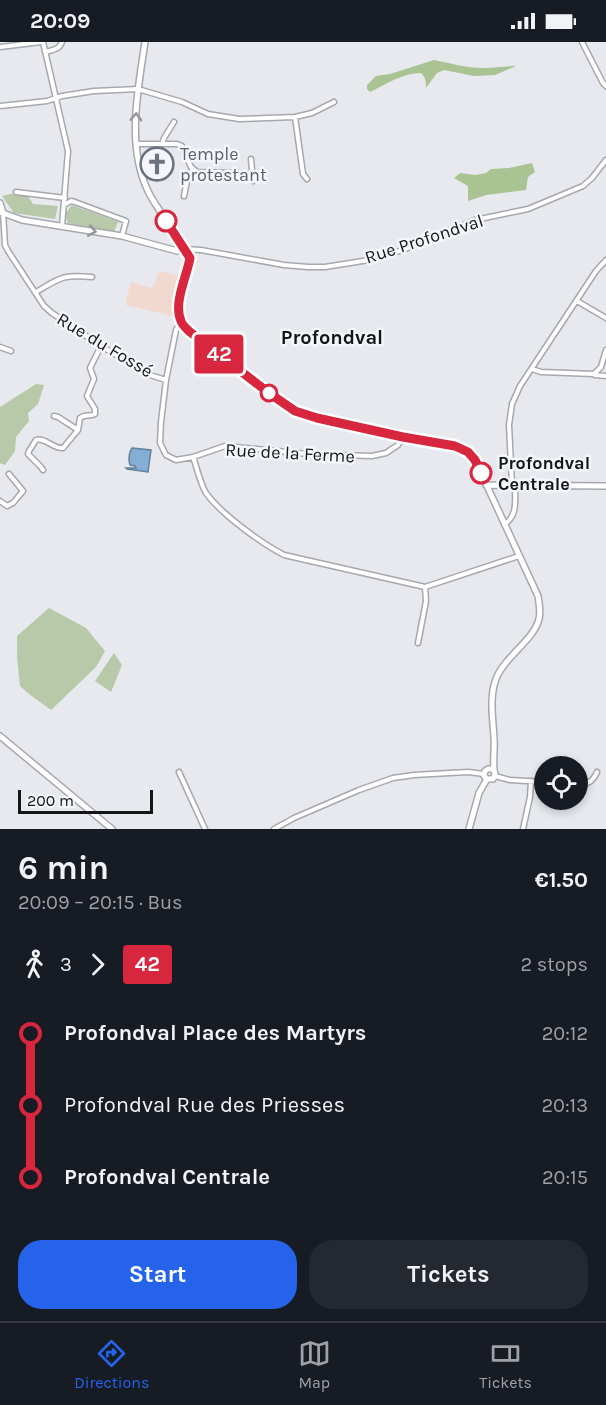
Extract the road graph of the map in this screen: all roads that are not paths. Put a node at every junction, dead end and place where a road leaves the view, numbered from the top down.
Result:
1 (42, 42) edge
2 (62, 42) edge
3 (145, 42) edge
4 (582, 42) edge
5 (0, 47) edge
6 (45, 52) junction
7 (606, 86) edge
8 (138, 89) junction
9 (55, 98) junction
10 (334, 102) dead end
11 (0, 106) edge
12 (295, 117) junction
13 (174, 122) dead end
14 (135, 144) junction
15 (162, 144) junction
16 (251, 159) dead end
17 (606, 160) edge
18 (193, 169) junction
19 (252, 175) junction
20 (307, 179) dead end
21 (254, 181) dead end
22 (16, 192) dead end
23 (184, 196) dead end
24 (65, 198) junction
25 (0, 203) edge
26 (64, 206) junction
27 (2, 213) edge
28 (62, 226) junction
29 (122, 236) junction
30 (184, 249) junction
31 (606, 260) edge
32 (92, 277) dead end
33 (36, 292) junction
34 (577, 301) junction
35 (606, 318) edge
36 (181, 322) junction
37 (101, 346) junction
38 (0, 347) edge
39 (606, 350) edge
40 (11, 351) dead end
41 (532, 369) junction
42 (594, 374) junction
43 (606, 376) edge
44 (166, 380) junction
45 (54, 416) dead end
46 (78, 430) junction
47 (403, 437) junction
48 (193, 457) junction
49 (43, 470) dead end
50 (9, 474) dead end
51 (486, 485) junction
52 (513, 485) junction
53 (606, 486) edge
54 (0, 501) edge
55 (504, 524) junction
56 (519, 556) junction
57 (425, 586) junction
58 (418, 643) dead end
59 (0, 735) edge
60 (493, 769) junction
61 (179, 771) dead end
62 (597, 772) dead end
63 (495, 776) junction
64 (485, 777) junction
65 (531, 781) junction
66 (534, 781) edge
67 (588, 783) edge
68 (112, 829) edge
69 (205, 829) edge
70 (274, 829) edge
71 (469, 829) edge
72 (523, 829) edge

1 - 5 street
1 - 6 street
2 - 6 street
3 - 8 street
4 - 7 street
6 - 9 street
8 - 9 street
8 - 12 street
14 -> 8 street
9 - 11 street
9 - 24 street
10 - 12 street
12 - 20 street
13 - 15 street
14 - 15 street
14 - 30 street
15 - 18 street
16 - 19 street
17 - 30 street, Rue Profondval
18 - 19 street
18 - 23 street
19 - 21 street
22 - 24 street
24 - 26 street
25 - 27 street
26 - 28 street
26 - 29 street
27 - 28 street
27 - 33 street, Rue du Fossé
28 -> 29 street
29 - 30 street
30 - 36 street
31 - 34 street
32 - 33 street
33 - 37 street, Rue du Fossé
34 - 35 street
34 - 41 street
36 - 44 street, Rue de la Ferme
36 - 47 street
37 - 44 street, Rue du Fossé
37 - 46 street
38 - 40 street
39 - 42 street
41 - 42 street
41 - 52 street
42 - 43 street
44 - 48 street, Rue de la Ferme
45 - 46 street
46 - 49 street
47 - 48 street, Rue de la Ferme
47 - 51 street
48 - 57 street
50 - 54 street
51 - 52 street
51 - 55 street
52 - 53 street
52 - 55 street
55 - 56 street
56 - 57 street
56 - 60 street
57 - 58 street
59 - 68 street
60 - 63 street
60 - 64 street
61 - 69 street
62 - 67 street
63 - 64 street
63 - 65 street
64 - 70 street
64 - 71 street
65 - 66 street
65 - 72 street

